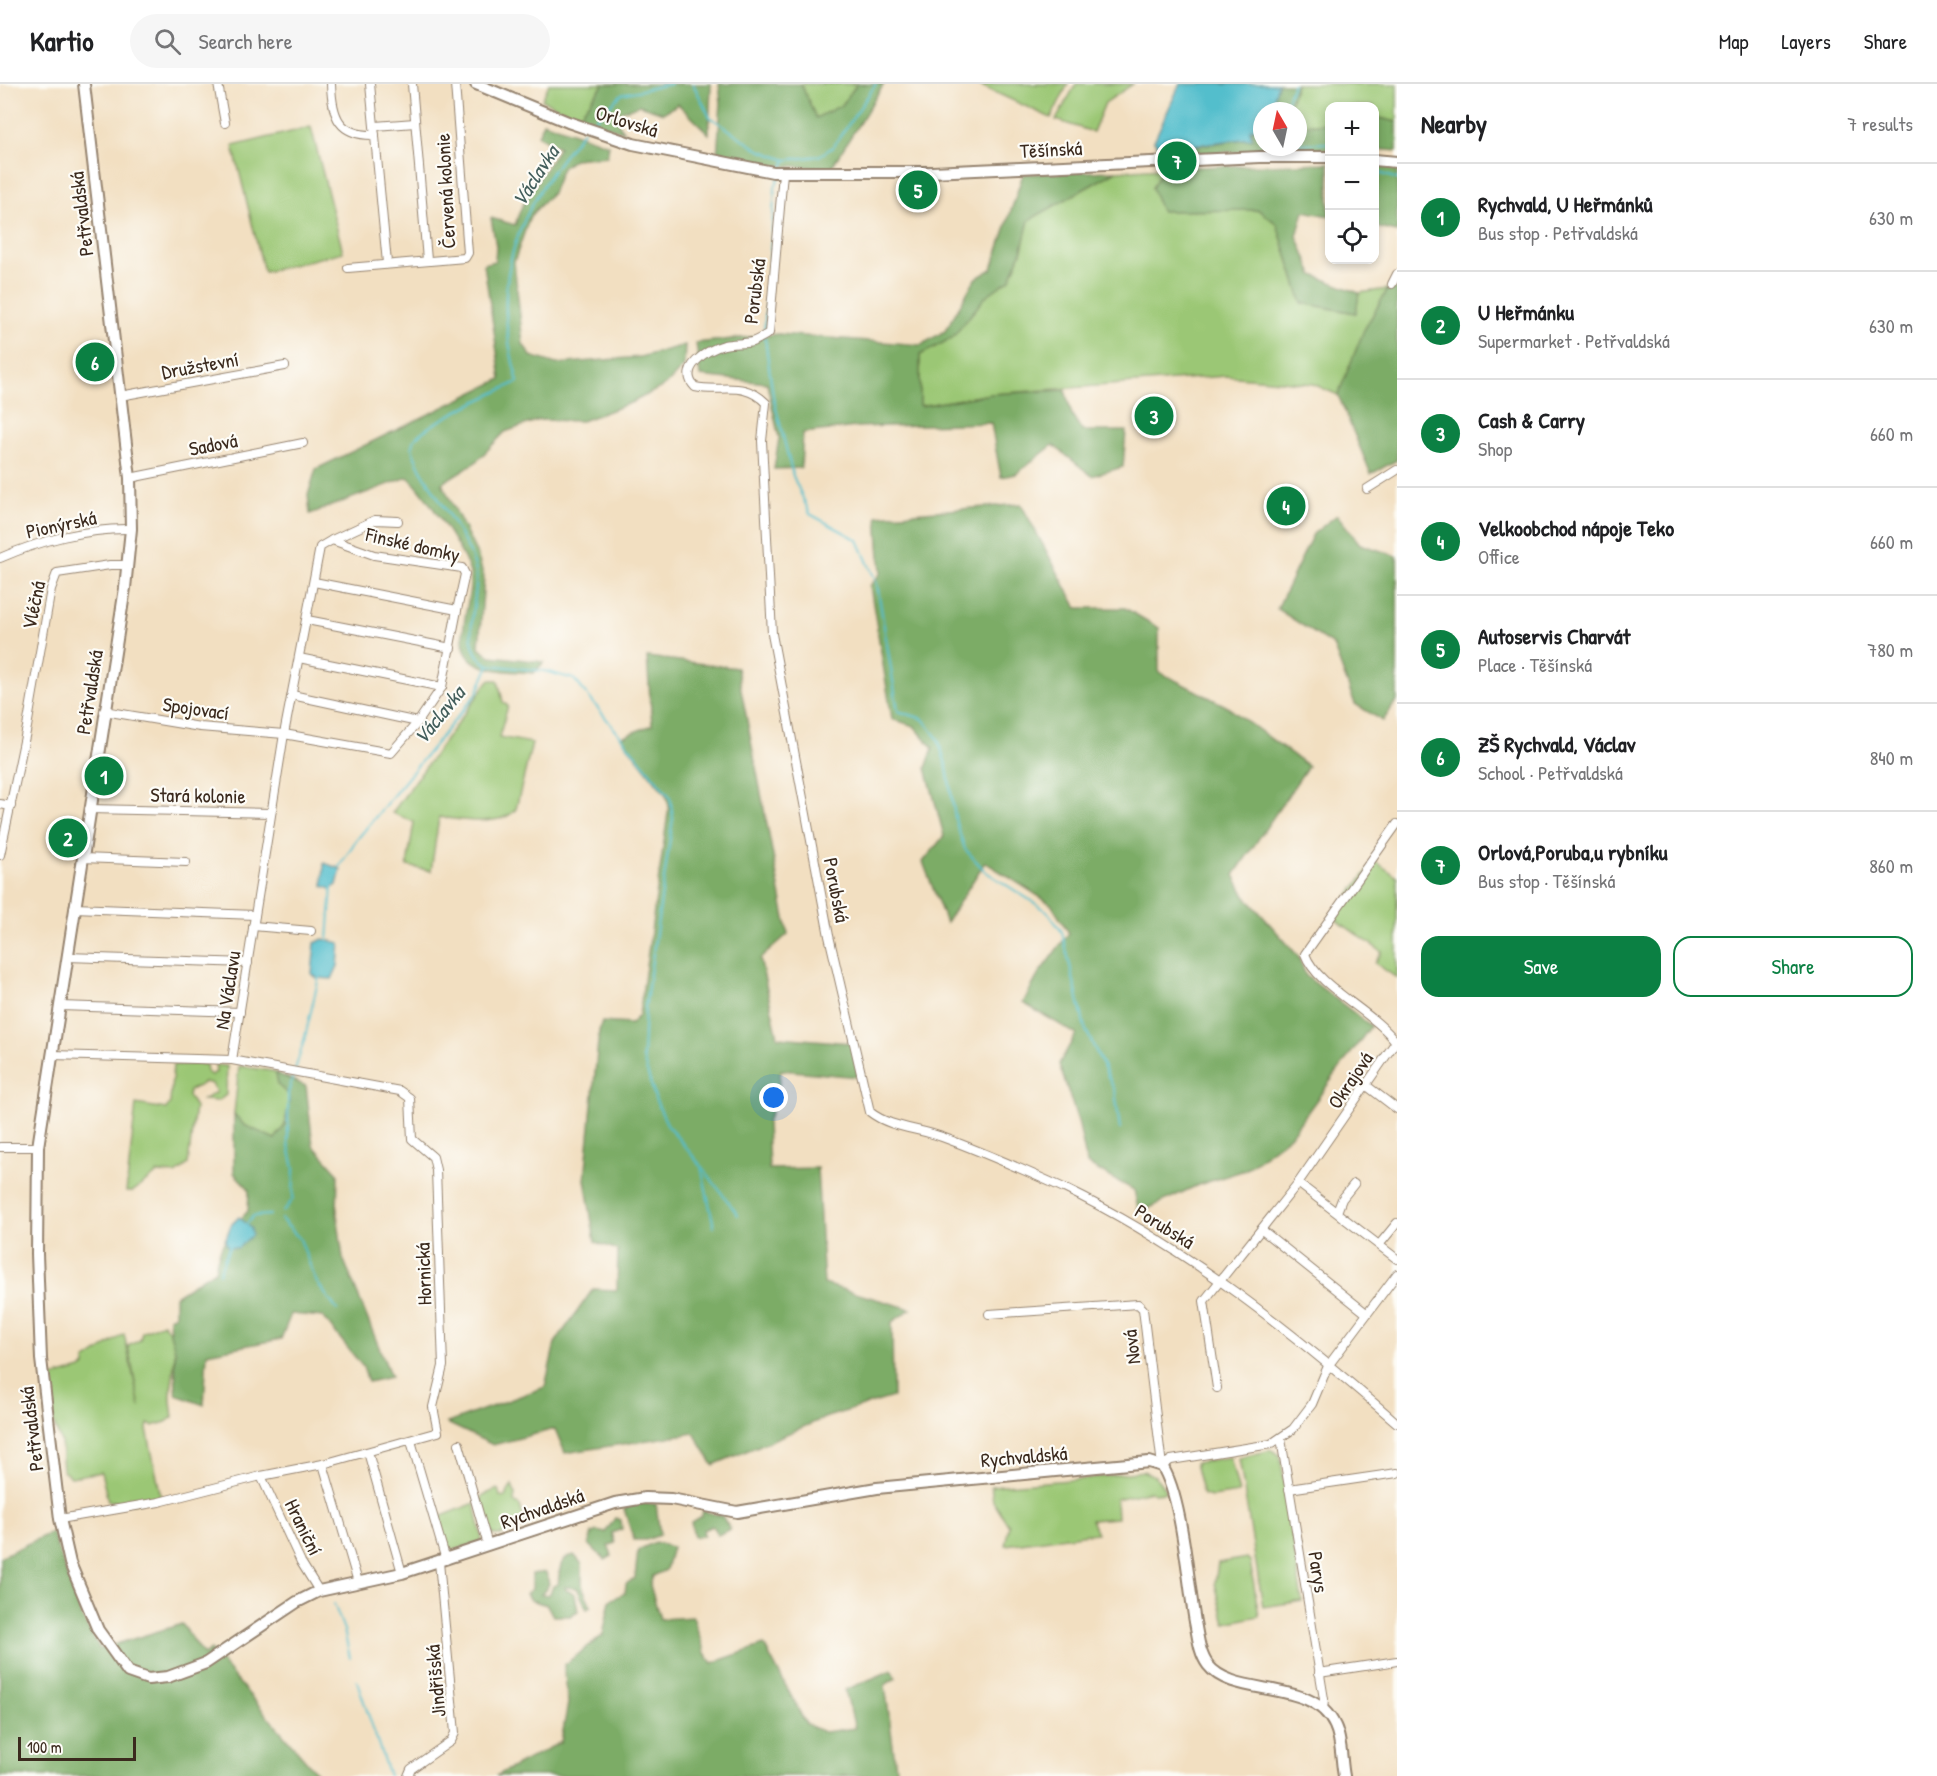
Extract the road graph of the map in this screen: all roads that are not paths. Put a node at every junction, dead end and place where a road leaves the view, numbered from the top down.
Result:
1 (84, 84) edge
2 (218, 84) edge
3 (331, 84) edge
4 (370, 84) edge
5 (412, 84) edge
6 (455, 84) edge
7 (476, 84) edge
8 (225, 123) dead end
9 (415, 123) junction
10 (375, 126) junction
11 (375, 135) junction
12 (1325, 157) edge
13 (1379, 160) edge
14 (1397, 162) edge
15 (778, 172) junction
16 (427, 260) junction
17 (387, 263) junction
18 (348, 268) dead end
19 (1397, 274) edge
20 (1392, 284) dead end
21 (285, 366) dead end
22 (120, 396) junction
23 (303, 443) dead end
24 (1397, 470) edge
25 (130, 478) junction
26 (1367, 489) dead end
27 (398, 521) dead end
28 (131, 529) junction
29 (332, 540) junction
30 (0, 558) edge
31 (127, 565) junction
32 (314, 582) junction
33 (457, 610) junction
34 (307, 620) junction
35 (451, 648) junction
36 (299, 658) junction
37 (442, 687) junction
38 (292, 695) junction
39 (105, 711) junction
40 (418, 722) junction
41 (284, 734) junction
42 (0, 804) edge
43 (11, 806) junction
44 (89, 809) junction
45 (271, 813) junction
46 (1397, 824) edge
47 (0, 855) edge
48 (82, 858) junction
49 (186, 862) dead end
50 (74, 908) junction
51 (255, 915) junction
52 (254, 926) junction
53 (311, 931) dead end
54 (67, 957) junction
55 (248, 963) junction
56 (60, 1006) junction
57 (240, 1012) junction
58 (1396, 1041) edge
59 (52, 1055) junction
60 (232, 1060) junction
61 (1367, 1086) junction
62 (1397, 1109) edge
63 (0, 1147) edge
64 (38, 1147) junction
65 (1298, 1183) junction
66 (1354, 1185) dead end
67 (1337, 1212) junction
68 (1397, 1223) edge
69 (1262, 1230) junction
70 (1380, 1245) junction
71 (1397, 1259) edge
72 (1397, 1274) edge
73 (1220, 1279) junction
74 (1366, 1313) junction
75 (989, 1314) dead end
76 (1328, 1366) junction
77 (1217, 1388) dead end
78 (1397, 1423) edge
79 (1281, 1439) junction
80 (411, 1442) junction
81 (459, 1444) dead end
82 (368, 1452) junction
83 (323, 1464) junction
84 (1162, 1466) junction
85 (1397, 1473) edge
86 (261, 1476) junction
87 (1289, 1489) junction
88 (60, 1519) junction
89 (488, 1545) junction
90 (443, 1561) junction
91 (402, 1573) junction
92 (357, 1582) junction
93 (319, 1591) junction
94 (1397, 1661) edge
95 (1319, 1673) junction
96 (1323, 1710) junction
97 (408, 1776) edge
98 (1344, 1776) edge

1 - 22 street, Petřvaldská
2 - 8 street
3 - 11 street
4 - 10 street
5 - 9 street, Červená kolonie
6 - 16 street, Červená kolonie
7 - 15 street, Orlovská
9 - 10 street, Červená kolonie
9 - 16 street, Červená kolonie
10 - 11 street
11 - 17 street
12 - 15 street, Těšínská
13 - 14 street
15 - 73 street, Porubská
16 - 17 street, Červená kolonie
17 - 18 street, Červená kolonie
19 - 20 street
21 - 22 street, Družstevní
22 - 25 street, Petřvaldská
23 - 25 street, Sadová
24 - 26 street
25 - 28 street, Petřvaldská
27 - 29 street
28 - 30 street, Pionýrská
28 - 31 street, Petřvaldská
29 - 32 street
29 - 33 street, Finské domky
31 - 39 street, Petřvaldská
31 - 43 street, Vléčná
32 - 33 street
32 - 34 street
33 - 35 street, Finské domky
34 - 35 street
34 - 36 street
35 - 37 street, Finské domky
36 - 37 street
36 - 38 street
37 - 40 street, Finské domky
38 - 40 street
38 - 41 street
39 - 41 street, Spojovací
39 - 44 street, Petřvaldská
40 - 41 street, Finské domky
41 - 45 street
42 - 43 street
43 - 47 street, Vléčná
44 - 45 street, Stará kolonie
44 - 48 street, Petřvaldská
45 - 51 street, Na Václavu
46 - 58 street, Okrajová
48 - 49 street
48 - 50 street, Petřvaldská
50 - 51 street
50 - 54 street, Petřvaldská
51 - 52 street, Na Václavu
52 - 53 street, Na Václavu
52 - 55 street, Na Václavu
54 - 55 street
54 - 56 street, Petřvaldská
55 - 57 street, Na Václavu
56 - 57 street
56 - 59 street, Petřvaldská
57 - 60 street, Na Václavu
58 - 61 street, Okrajová
59 - 60 street, Hornická
59 - 64 street, Petřvaldská
60 - 80 street, Hornická
61 - 62 street
61 - 65 street, Okrajová
63 - 64 street
64 - 88 street, Petřvaldská
65 - 67 street
65 - 69 street, Okrajová
66 - 67 street
67 - 70 street
68 - 70 street
69 - 73 street, Okrajová
69 - 74 street
70 - 71 street
72 - 74 street, Rychvaldská
73 - 76 street, Porubská
73 - 77 street
74 - 76 street, Rychvaldská
75 - 84 street, Nová
76 - 78 street, Porubská
76 - 79 street, Rychvaldská
79 - 84 street, Rychvaldská
79 - 87 street, Parys
80 - 82 street, Hornická
80 - 90 street, Jindřišská
81 - 89 street
82 - 83 street, Hornická
82 - 91 street
83 - 86 street, Hornická
83 - 92 street, Hraniční
84 - 89 street, Rychvaldská
84 - 96 street
85 - 87 street
86 - 88 street, Hornická
86 - 93 street, Hraniční
87 - 95 street, Parys
88 - 93 street, Rychvaldská
89 - 90 street, Rychvaldská
90 - 91 street, Rychvaldská
90 - 97 street, Jindřišská
91 - 92 street, Rychvaldská
92 - 93 street, Rychvaldská
94 - 95 street
95 - 96 street, Parys
96 - 98 street

